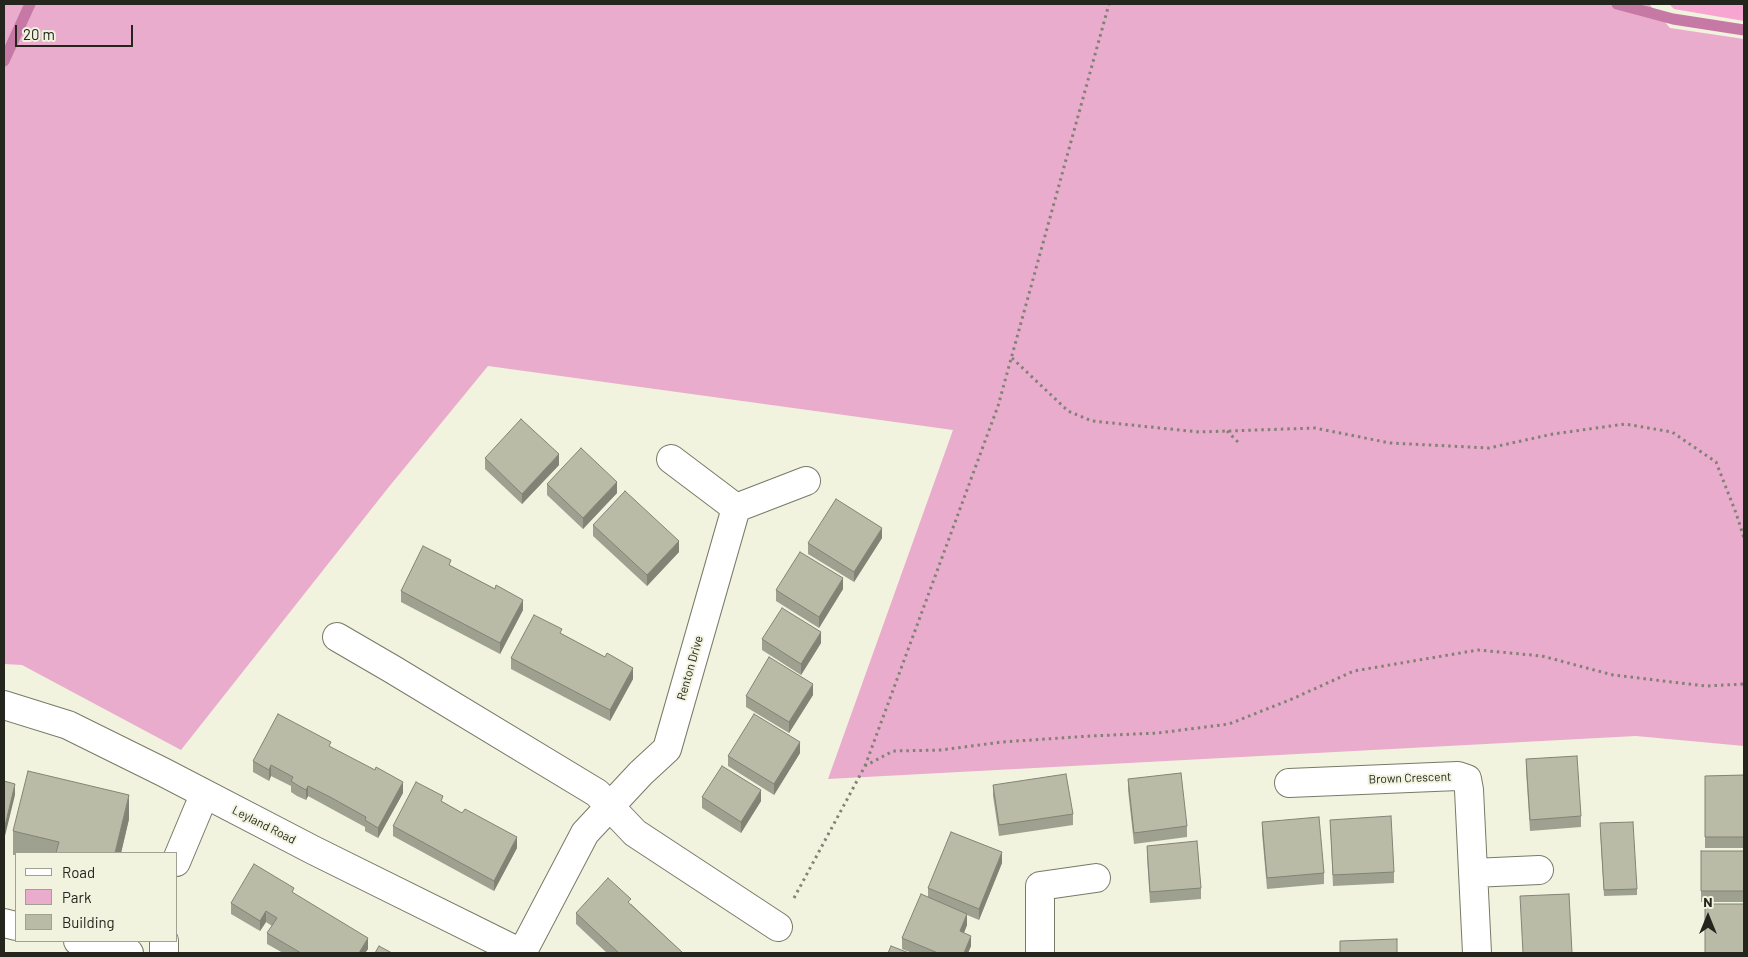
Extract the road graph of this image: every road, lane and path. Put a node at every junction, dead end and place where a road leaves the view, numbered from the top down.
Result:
1 (1110, 4) edge
2 (1012, 358) junction
3 (1227, 431) junction
4 (1240, 444) dead end
5 (671, 459) dead end
6 (806, 482) dead end
7 (736, 508) junction
8 (1744, 538) edge
9 (337, 637) dead end
10 (1744, 684) edge
11 (4, 706) edge
12 (865, 766) junction
13 (1289, 783) dead end
14 (204, 794) junction
15 (609, 807) junction
16 (178, 857) edge
17 (1539, 870) dead end
18 (1474, 873) junction
19 (1096, 878) dead end
20 (778, 927) joint
21 (82, 942) edge
22 (129, 953) edge
23 (521, 953) edge
24 (1040, 953) edge
25 (1477, 953) edge

1 - 2 path
2 - 3 path
2 - 12 path
3 - 4 path
3 - 8 path
5 - 7 street
6 - 7 street
7 - 15 street, Renton Drive
9 - 15 street
10 - 12 path
11 - 14 street, Leyland Road
12 - 20 path
13 - 18 street, Brown Crescent
14 - 16 street
14 - 23 street, Leyland Road
15 - 20 street
15 - 23 street, Renton Drive
17 - 18 street
18 - 25 street, Brown Crescent
19 - 24 street
21 - 22 street

